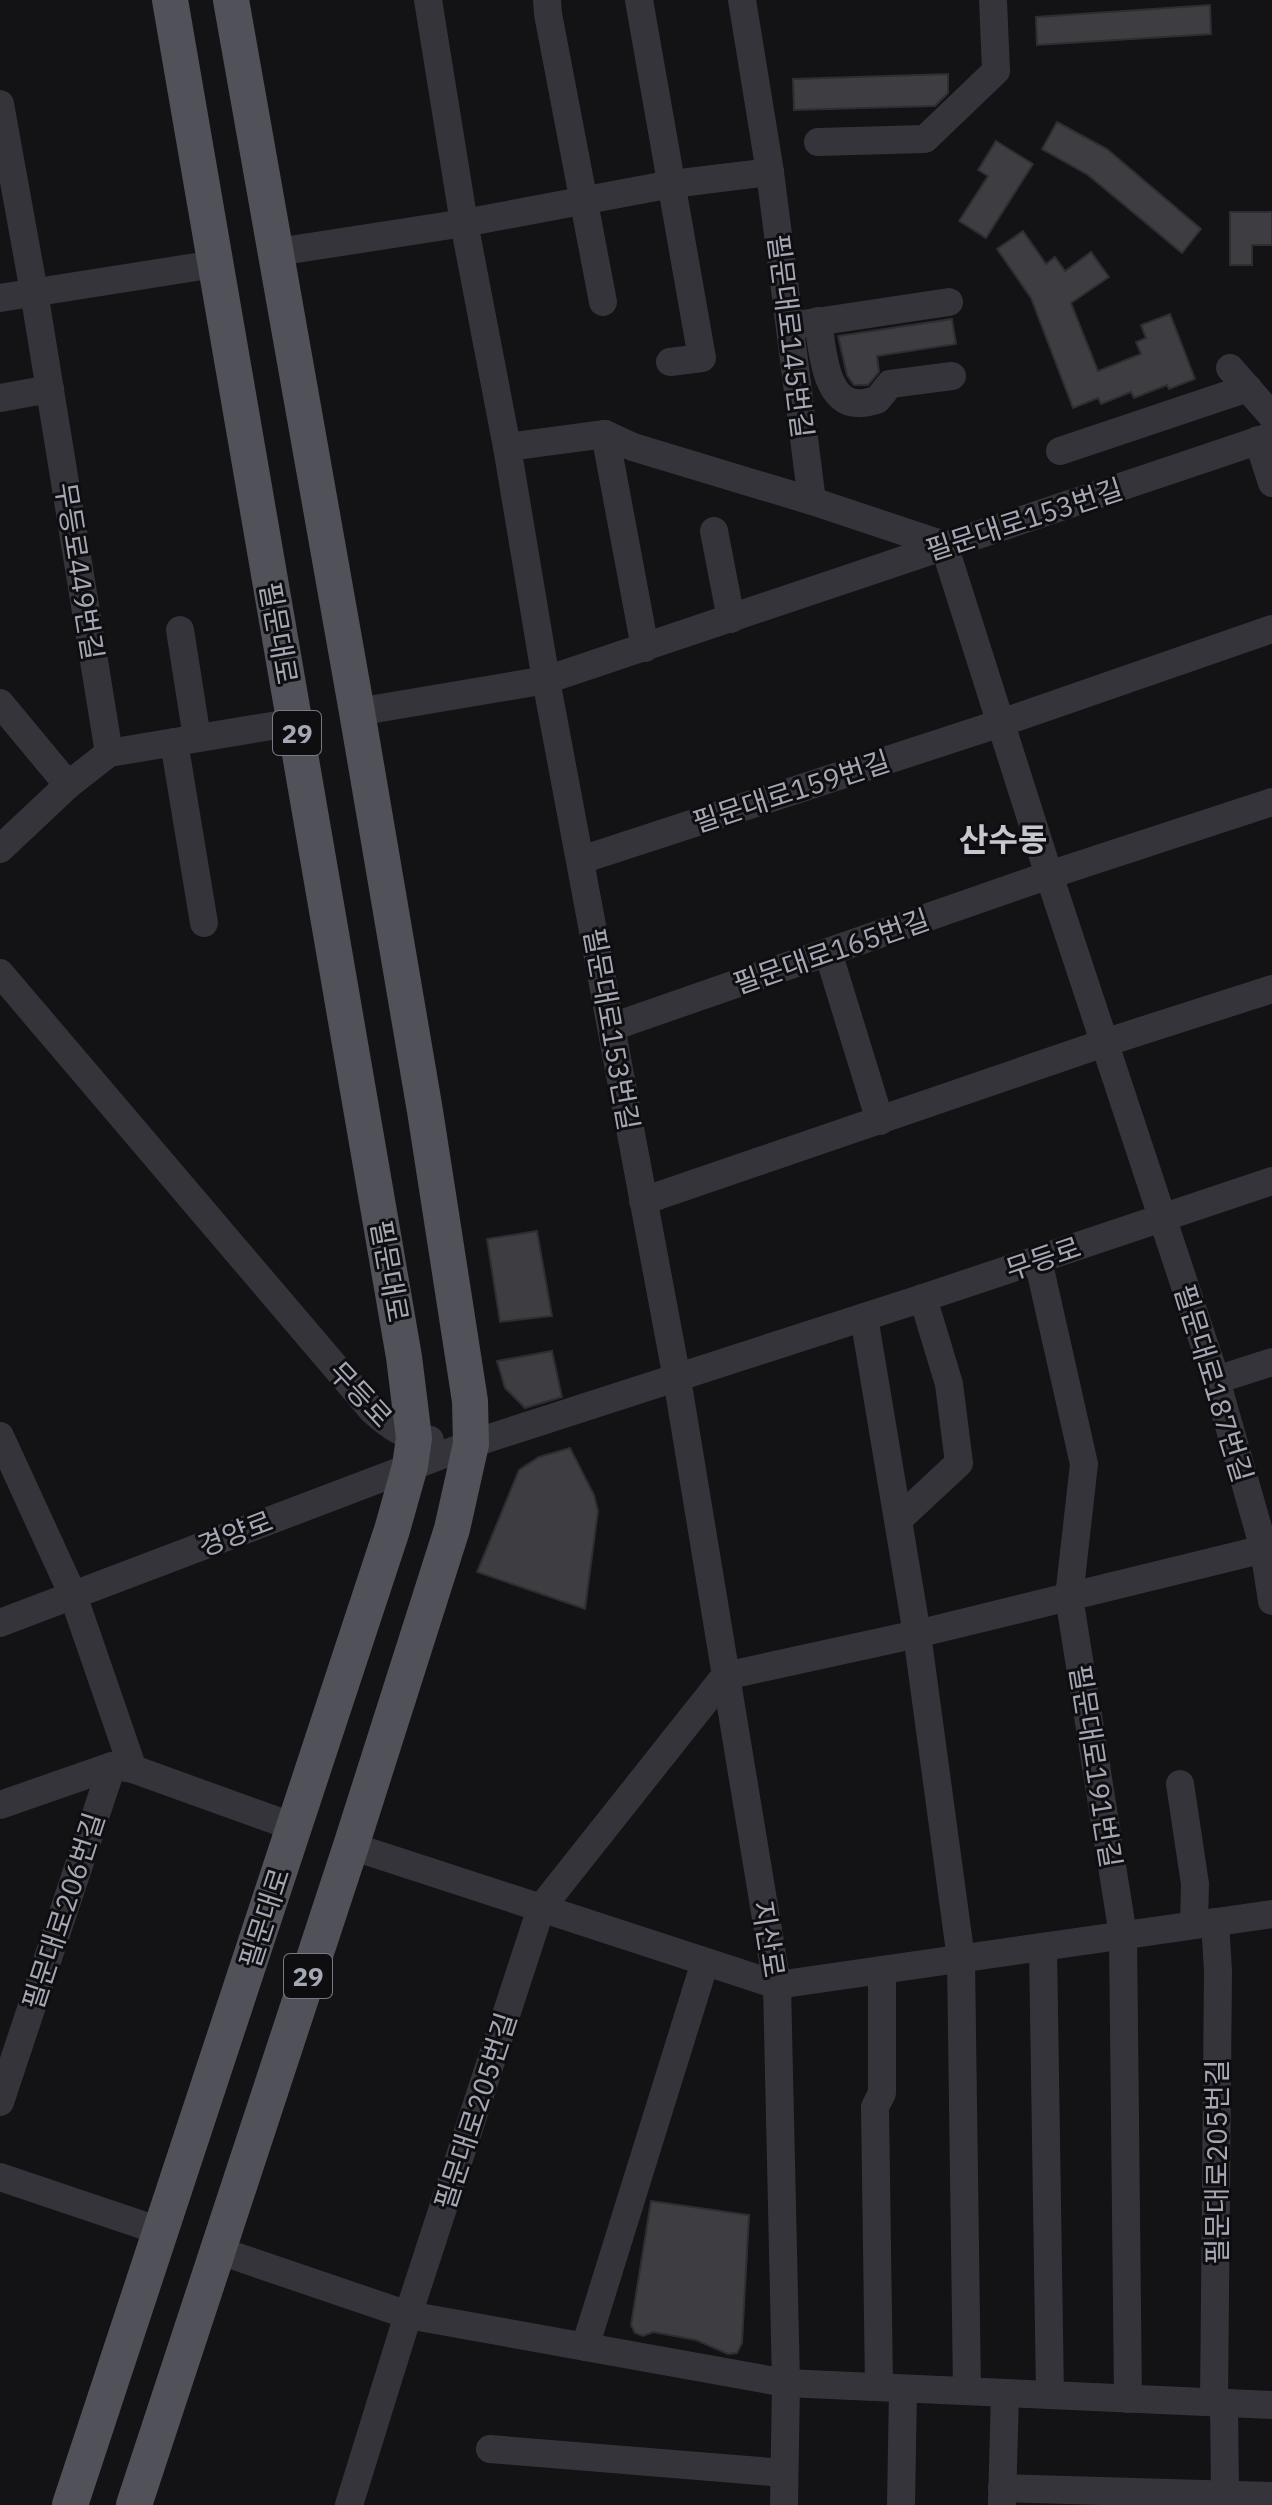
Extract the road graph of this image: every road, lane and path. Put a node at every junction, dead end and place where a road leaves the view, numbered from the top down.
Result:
1 (170, 0) edge
2 (231, 0) edge
3 (428, 0) edge
4 (547, 0) edge
5 (639, 0) edge
6 (742, 0) edge
7 (993, 0) edge
8 (0, 104) edge
9 (818, 142) dead end
10 (770, 172) junction
11 (672, 184) junction
12 (584, 198) junction
13 (464, 223) junction
14 (277, 252) junction
15 (215, 264) junction
16 (34, 292) junction
17 (0, 298) edge
18 (603, 302) dead end
19 (949, 302) dead end
20 (818, 321) junction
21 (790, 326) junction
22 (670, 362) dead end
23 (952, 376) dead end
24 (50, 389) junction
25 (0, 398) edge
26 (1267, 431) edge
27 (605, 434) junction
28 (507, 447) junction
29 (1060, 451) dead end
30 (1272, 483) edge
31 (812, 501) junction
32 (714, 531) dead end
33 (944, 545) junction
34 (731, 619) junction
35 (1272, 629) edge
36 (180, 630) dead end
37 (645, 648) junction
38 (546, 680) junction
39 (0, 703) edge
40 (357, 712) junction
41 (295, 722) junction
42 (1001, 723) junction
43 (186, 740) junction
44 (109, 753) junction
45 (68, 785) junction
46 (1272, 802) edge
47 (0, 849) edge
48 (581, 860) junction
49 (1049, 875) junction
50 (204, 923) dead end
51 (828, 952) junction
52 (0, 973) edge
53 (1272, 989) edge
54 (612, 1027) junction
55 (1104, 1043) junction
56 (880, 1121) junction
57 (1272, 1181) edge
58 (643, 1201) junction
59 (1163, 1217) junction
60 (1038, 1260) junction
61 (923, 1298) junction
62 (864, 1317) junction
63 (1272, 1362) edge
64 (677, 1379) junction
65 (1216, 1380) junction
66 (0, 1436) edge
67 (471, 1444) junction
68 (412, 1452) junction
69 (899, 1519) junction
70 (1268, 1548) edge
71 (73, 1595) junction
72 (1069, 1597) junction
73 (1272, 1601) edge
74 (0, 1623) edge
75 (917, 1634) junction
76 (725, 1676) junction
77 (122, 1768) junction
78 (1180, 1784) dead end
79 (0, 1805) edge
80 (294, 1827) junction
81 (351, 1846) junction
82 (541, 1908) junction
83 (1272, 1914) edge
84 (1205, 1924) junction
85 (1123, 1935) junction
86 (1043, 1947) junction
87 (961, 1959) junction
88 (705, 1962) junction
89 (882, 1970) junction
90 (777, 1985) junction
91 (0, 2102) edge
92 (0, 2177) edge
93 (160, 2231) junction
94 (217, 2250) junction
95 (408, 2315) junction
96 (585, 2347) junction
97 (786, 2383) junction
98 (891, 2388) junction
99 (967, 2391) junction
100 (1005, 2393) junction
101 (1050, 2395) junction
102 (1128, 2399) junction
103 (1219, 2403) junction
104 (1272, 2405) edge
105 (490, 2449) dead end
106 (784, 2473) junction
107 (1225, 2494) junction
108 (1002, 2496) edge
109 (1272, 2496) edge
110 (70, 2505) edge
111 (134, 2505) edge
112 (349, 2505) edge
113 (784, 2505) edge
114 (901, 2505) edge

1 - 15 main road, 필문대로 / 29
2 - 14 main road, 필문대로 / 29
3 - 13 street
4 - 12 street
5 - 11 street
6 - 10 street, 필문대로145번길
7 - 9 street
8 - 16 street, 무등로449번길
10 - 11 street
10 - 21 street, 필문대로145번길
11 - 12 street
11 - 22 street
12 - 13 street
12 - 18 street
13 - 14 street
13 - 28 street
14 - 40 main road, 필문대로 / 29
15 - 16 street
15 - 41 main road, 필문대로 / 29
16 - 17 street
16 - 24 street, 무등로449번길
19 - 20 street
20 - 21 street
20 - 23 street
21 - 31 street, 필문대로145번길
24 - 25 street
24 - 44 street, 무등로449번길
26 - 29 street
26 - 30 street
26 - 33 street, 필문대로153번길
27 - 28 street
27 - 31 street
27 - 37 street
28 - 38 street, 필문대로153번길
31 - 33 street
32 - 34 street
33 - 34 street, 필문대로153번길
33 - 42 street
34 - 37 street, 필문대로153번길
35 - 42 street, 필문대로159번길
36 - 43 street
37 - 38 street, 필문대로153번길
38 - 40 street, 필문대로153번길
38 - 48 street, 필문대로153번길
39 - 45 street
40 - 67 main road, 필문대로 / 29
41 - 43 street
41 - 68 main road, 필문대로 / 29
42 - 48 street, 필문대로159번길
42 - 49 street
43 - 44 street
43 - 50 street
44 - 45 street
45 - 47 street
46 - 49 street, 필문대로165번길
48 - 54 street, 필문대로153번길
49 - 51 street, 필문대로165번길
49 - 55 street
51 - 54 street, 필문대로165번길
51 - 56 street
52 - 68 street, 무등로
53 - 55 street
54 - 58 street, 필문대로153번길
55 - 56 street
55 - 59 street
56 - 58 street
57 - 59 street, 무등로
58 - 64 street, 필문대로153번길
59 - 60 street, 무등로
59 - 65 street, 필문대로187번길
60 - 61 street, 무등로
60 - 72 street
61 - 62 street, 무등로
61 - 69 street
62 - 64 street, 무등로
62 - 69 street
63 - 65 street
64 - 67 street, 무등로
64 - 76 street, 지산로
65 - 70 street, 필문대로187번길
66 - 71 street
67 - 68 street, 경양로
67 - 81 main road, 필문대로 / 29
68 - 71 street, 경양로
68 - 80 main road, 필문대로 / 29
69 - 75 street
70 - 72 street
70 - 73 street
71 - 74 street, 경양로
71 - 77 street
72 - 75 street
72 - 85 street, 필문대로191번길
75 - 76 street
75 - 87 street
76 - 82 street
76 - 90 street, 지산로
77 - 79 street
77 - 80 street
77 - 91 street, 필문대로206번길
78 - 84 street, 필문대로205번길
80 - 93 main road, 필문대로 / 29
81 - 82 street
81 - 94 main road, 필문대로 / 29
82 - 88 street
82 - 95 street, 필문대로205번길
83 - 84 street
84 - 85 street
84 - 103 street, 필문대로205번길
85 - 86 street
85 - 102 street
86 - 87 street
86 - 101 street
87 - 89 street
87 - 99 street
88 - 90 street
88 - 96 street
89 - 90 street
89 - 98 street
90 - 97 street, 지산로
92 - 93 street
93 - 110 main road, 필문대로 / 29
94 - 95 street
94 - 111 main road, 필문대로 / 29
95 - 96 street
95 - 112 street, 필문대로205번길
96 - 97 street
97 - 98 street
97 - 106 street, 지산로
98 - 99 street
98 - 114 street
99 - 100 street
100 - 101 street
100 - 108 street
101 - 102 street
102 - 103 street
103 - 104 street
103 - 107 street, 필문대로205번길
105 - 106 street
106 - 113 street, 지산로
107 - 108 street
107 - 109 street

